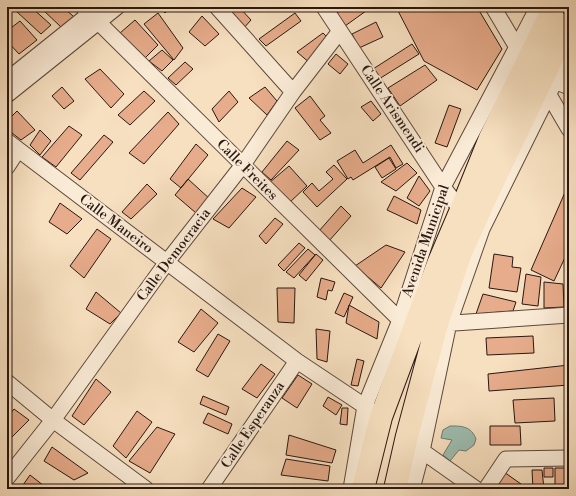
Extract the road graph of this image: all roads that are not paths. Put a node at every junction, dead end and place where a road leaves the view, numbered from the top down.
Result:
1 (117, 7) edge
2 (217, 7) edge
3 (324, 7) edge
4 (493, 7) edge
5 (538, 7) edge
6 (554, 7) edge
7 (92, 13) edge
8 (569, 23) edge
9 (340, 31) junction
10 (569, 53) edge
11 (522, 55) junction
12 (7, 80) edge
13 (549, 86) junction
14 (569, 87) edge
15 (293, 92) junction
16 (7, 95) edge
17 (569, 129) edge
18 (13, 145) edge
19 (242, 166) junction
20 (7, 167) edge
21 (443, 187) junction
22 (461, 210) junction
23 (167, 262) junction
24 (569, 315) edge
25 (443, 324) junction
26 (406, 326) junction
27 (297, 361) junction
28 (7, 382) edge
29 (373, 411) junction
30 (54, 420) junction
31 (414, 444) junction
32 (569, 458) edge
33 (7, 478) edge
34 (146, 489) edge
35 (209, 489) edge
36 (351, 489) edge
37 (363, 489) edge
38 (395, 489) edge
39 (412, 489) edge
40 (476, 489) edge
41 (486, 489) edge

1 - 7 street
2 - 15 street
3 - 9 street, Calle Arismendi
4 - 11 street
5 - 11 street, Avenida Municipal
6 - 11 highway, Avenida Municipal
7 - 12 street
7 - 16 street
7 - 19 street, Calle Freites
8 - 13 highway
9 - 15 street, Calle Democracia
9 - 21 street, Calle Arismendi
10 - 13 street
11 - 13 street
11 - 21 street, Avenida Municipal
11 - 22 highway, Avenida Municipal
13 - 14 street
13 - 17 street
13 - 25 highway
15 - 19 street, Calle Democracia
18 - 20 street
18 - 23 street, Calle Maneiro
19 - 23 street, Calle Democracia
19 - 26 street, Calle Freites
21 - 22 street, Calle Arismendi
21 - 26 street, Avenida Municipal
22 - 26 highway, Avenida Municipal
23 - 27 street, Calle Maneiro
23 - 30 street, Calle Democracia
24 - 25 street
25 - 31 highway
26 - 29 highway, Avenida Municipal
27 - 29 street, Calle Maneiro
27 - 35 street, Calle Esperanza
28 - 30 street
29 - 36 street, Avenida Municipal
29 - 37 highway, Avenida Municipal
30 - 33 street, Calle Democracia
30 - 34 street
31 - 38 highway
31 - 39 street
31 - 40 street
32 - 41 street

